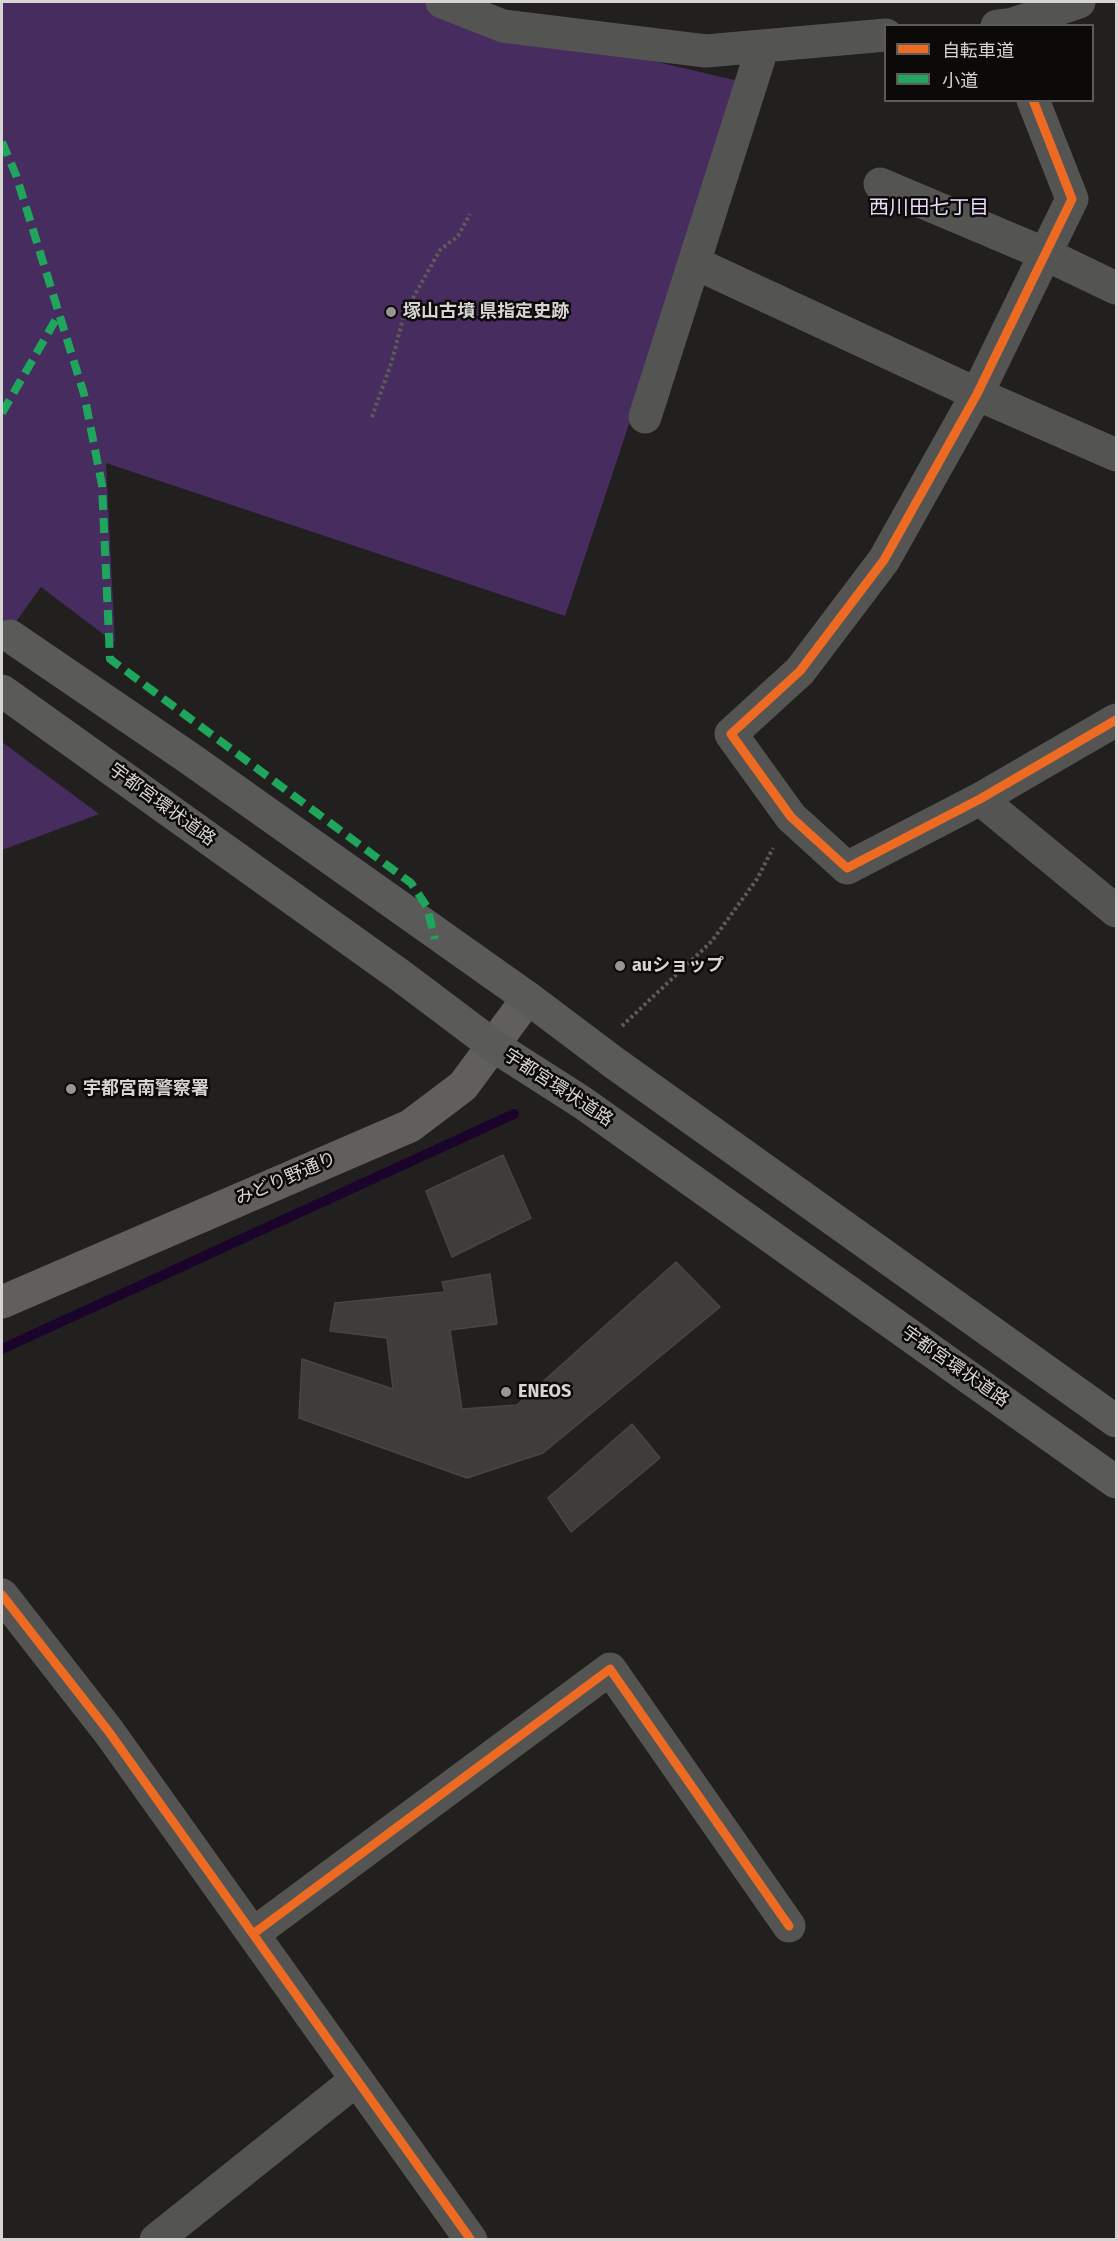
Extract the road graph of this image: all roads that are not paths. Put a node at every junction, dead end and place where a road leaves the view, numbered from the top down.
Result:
1 (442, 2) edge
2 (1079, 2) edge
3 (1005, 24) edge
4 (884, 35) edge
5 (763, 46) junction
6 (1034, 102) edge
7 (880, 184) dead end
8 (1043, 253) junction
9 (694, 262) junction
10 (1116, 288) edge
11 (977, 394) junction
12 (645, 417) dead end
13 (1116, 455) edge
14 (10, 636) dead end
15 (2, 690) edge
16 (1116, 720) edge
17 (980, 799) junction
18 (1116, 911) edge
19 (528, 998) junction
20 (495, 1046) junction
21 (2, 1302) edge
22 (1116, 1421) edge
23 (1116, 1482) edge
24 (2, 1595) edge
25 (789, 1926) dead end
26 (253, 1934) junction
27 (356, 2080) junction
28 (156, 2240) edge
29 (471, 2240) edge

1 - 5 street
2 - 3 street
4 - 5 street
5 - 9 street
6 - 8 street
7 - 8 street
8 - 10 street
8 - 11 street
9 - 11 street
9 - 12 street
11 - 13 street
11 - 17 street
14 - 19 highway
15 - 20 highway, 宇都宮環状道路
16 - 17 street
17 - 18 street
19 - 20 street, みどり野通り
19 - 22 highway
20 - 21 street, みどり野通り
20 - 23 highway, 宇都宮環状道路
24 - 26 street
25 - 26 street
26 - 27 street
27 - 28 street
27 - 29 street

